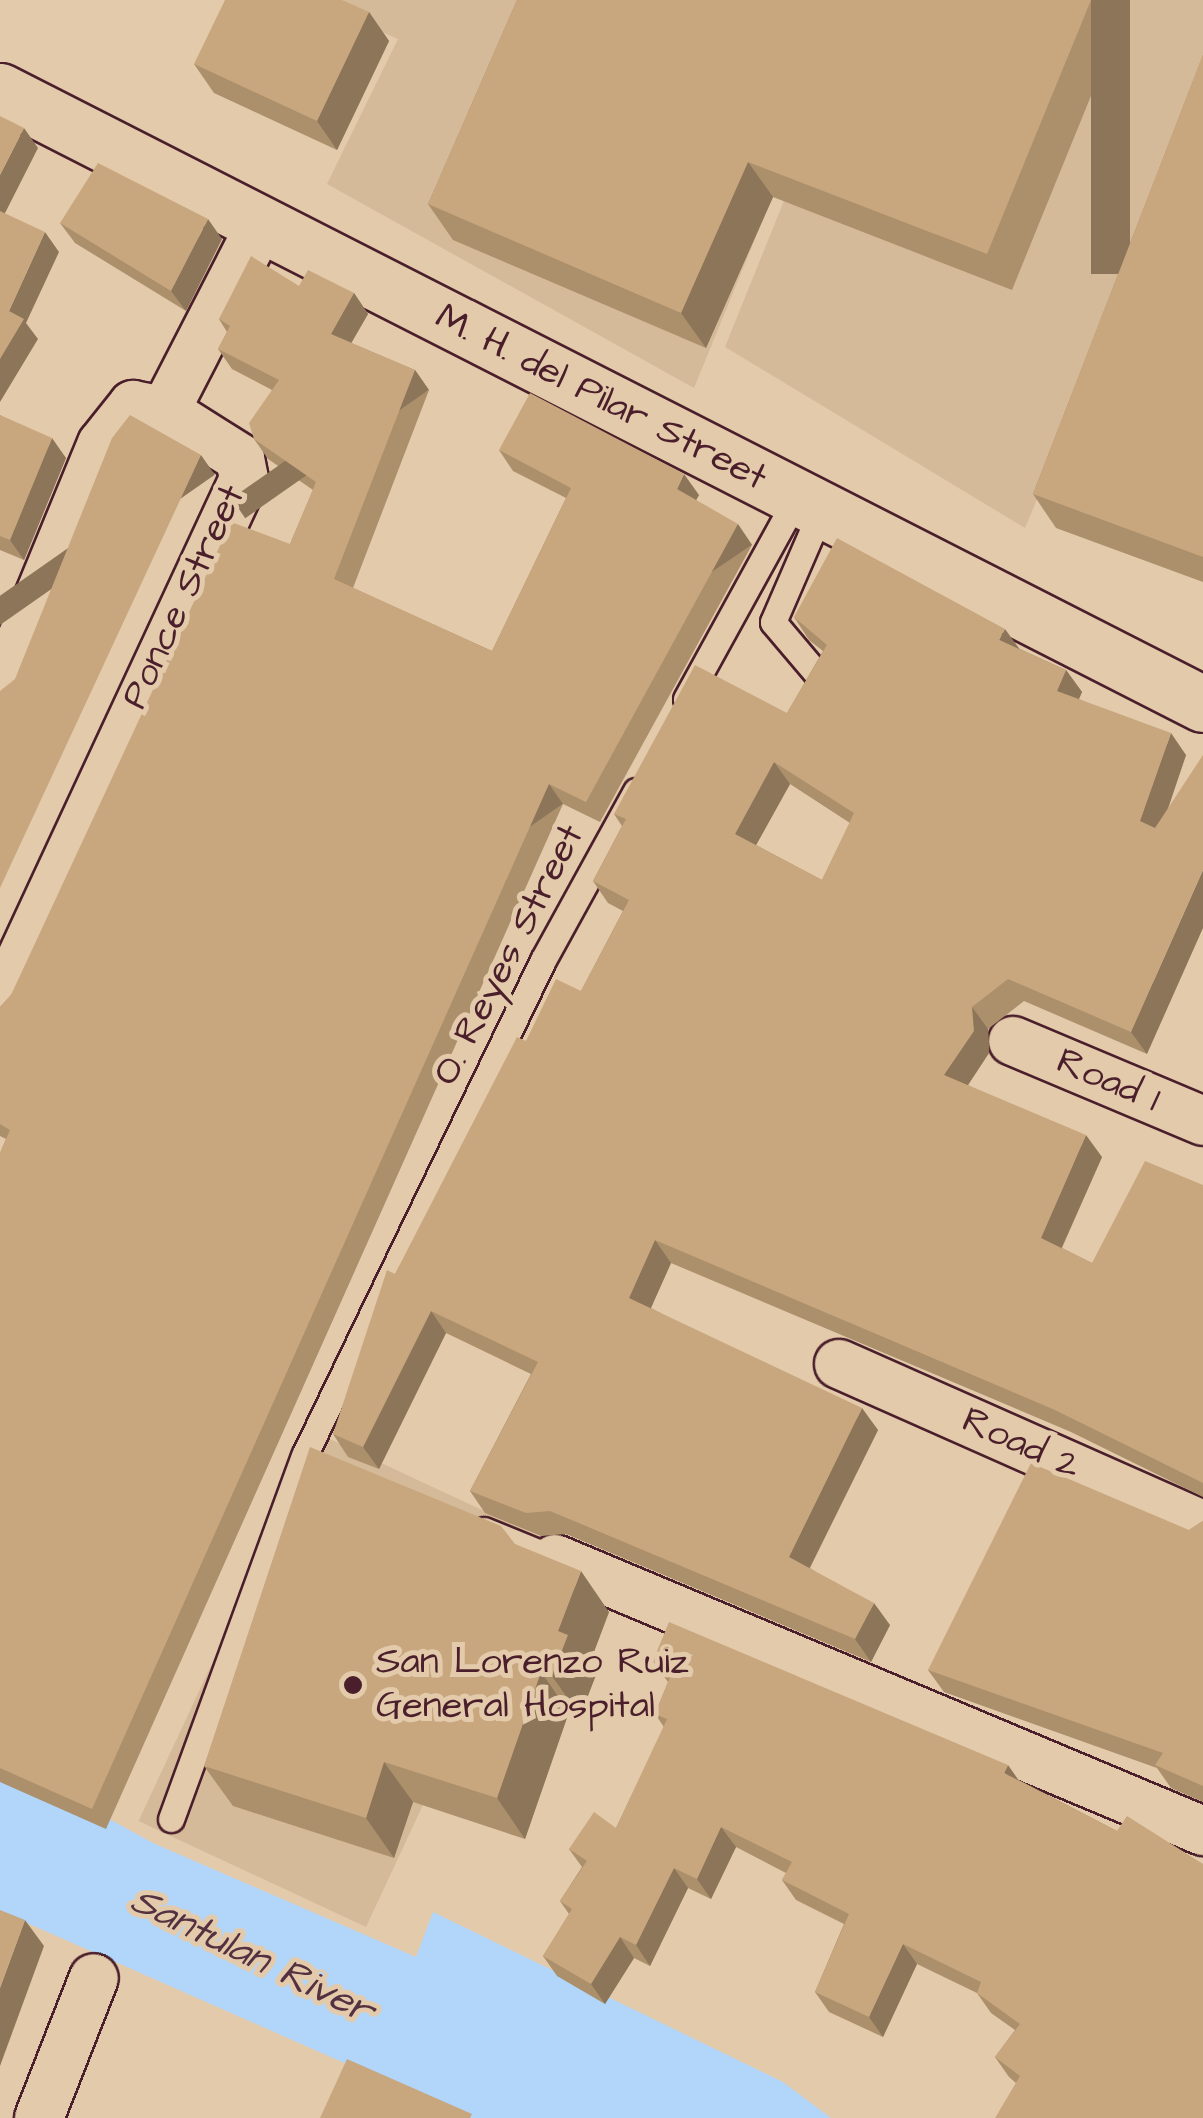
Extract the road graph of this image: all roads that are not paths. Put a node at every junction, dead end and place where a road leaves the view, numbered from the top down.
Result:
1 (0, 91) edge
2 (259, 228) junction
3 (165, 410) junction
4 (809, 503) junction
5 (817, 674) edge
6 (0, 691) edge
7 (1203, 704) edge
8 (675, 720) edge
9 (646, 771) edge
10 (0, 1004) edge
11 (1012, 1041) dead end
12 (1203, 1121) edge
13 (838, 1364) dead end
14 (304, 1456) junction
15 (340, 1470) edge
16 (465, 1522) edge
17 (1203, 1525) edge
18 (555, 1560) joint
19 (171, 1819) dead end
20 (1203, 1831) edge
21 (94, 1978) dead end
22 (39, 2118) edge

1 - 2 main road, M. H. del Pilar Street
2 - 3 street
2 - 4 main road, M. H. del Pilar Street
3 - 6 street
3 - 10 street, Ponce Street
4 - 5 lane
4 - 7 main road, M. H. del Pilar Street
4 - 8 lane
9 - 14 lane, O. Reyes Street
11 - 12 street, Road 1
13 - 17 street, Road 2
14 - 15 lane
14 - 19 lane, O. Reyes Street
16 - 18 lane
18 - 20 street
21 - 22 street

